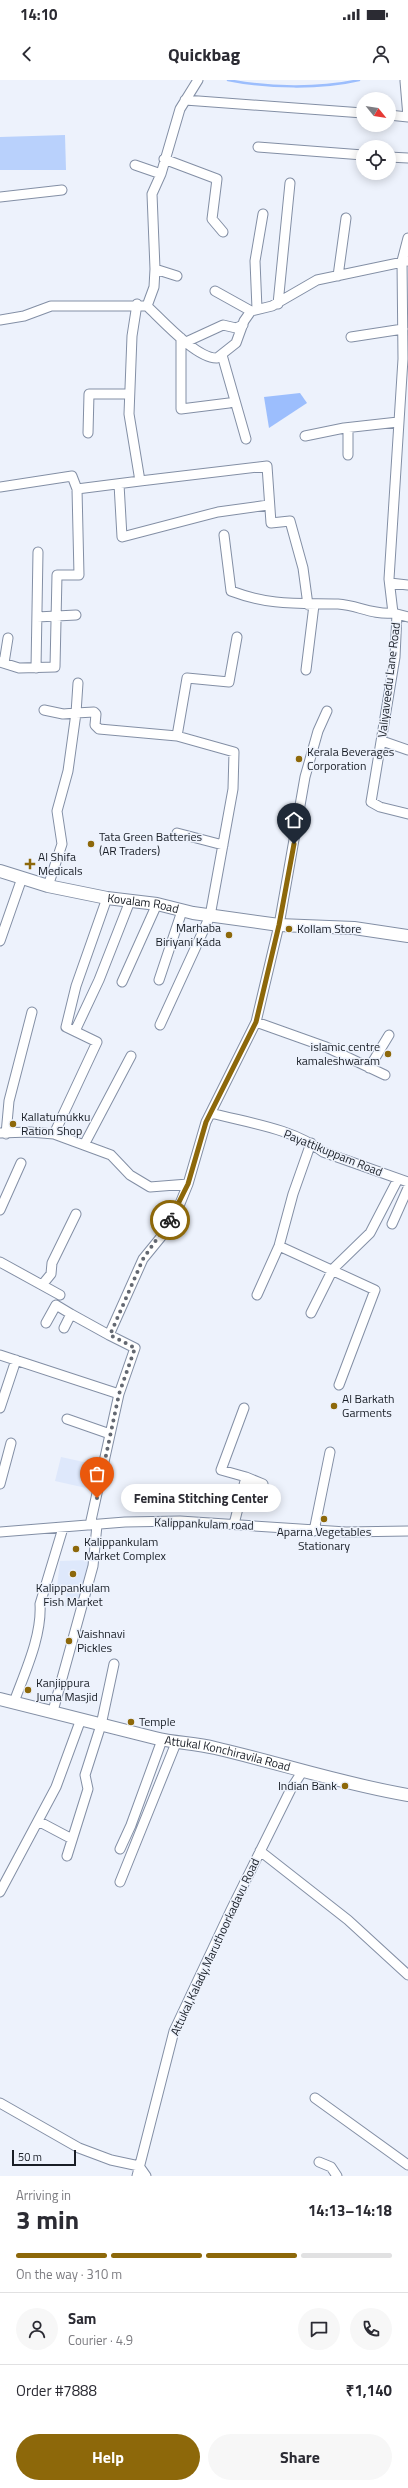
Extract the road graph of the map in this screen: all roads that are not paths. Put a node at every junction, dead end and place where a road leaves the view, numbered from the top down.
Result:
1 (198, 80) edge
2 (405, 81) dead end
3 (185, 100) junction
4 (356, 112) edge
5 (396, 116) edge
6 (408, 117) edge
7 (258, 146) dead end
8 (356, 154) edge
9 (396, 157) edge
10 (408, 158) edge
11 (164, 159) junction
12 (135, 165) dead end
13 (161, 174) junction
14 (290, 182) dead end
15 (62, 190) dead end
16 (0, 197) edge
17 (263, 214) dead end
18 (346, 218) dead end
19 (223, 232) dead end
20 (408, 238) edge
21 (405, 261) edge
22 (155, 269) junction
23 (177, 276) dead end
24 (338, 276) junction
25 (215, 292) dead end
26 (136, 304) junction
27 (278, 304) junction
28 (147, 306) junction
29 (254, 310) junction
30 (0, 320) edge
31 (243, 325) junction
32 (403, 329) junction
33 (351, 337) dead end
34 (183, 340) junction
35 (222, 355) junction
36 (405, 375) edge
37 (129, 394) junction
38 (404, 397) edge
39 (229, 403) dead end
40 (398, 420) junction
41 (408, 420) edge
42 (348, 428) junction
43 (88, 433) dead end
44 (305, 436) dead end
45 (246, 439) dead end
46 (348, 455) dead end
47 (140, 481) junction
48 (119, 484) junction
49 (0, 487) edge
50 (77, 489) junction
51 (268, 506) junction
52 (224, 535) dead end
53 (38, 552) dead end
54 (390, 583) junction
55 (408, 585) edge
56 (311, 605) junction
57 (395, 614) junction
58 (76, 615) dead end
59 (57, 616) junction
60 (408, 616) edge
61 (37, 617) junction
62 (238, 637) dead end
63 (8, 638) dead end
64 (2, 662) edge
65 (36, 668) junction
66 (306, 670) dead end
67 (78, 683) dead end
68 (44, 710) dead end
69 (327, 711) dead end
70 (76, 712) junction
71 (177, 736) junction
72 (382, 741) junction
73 (408, 750) edge
74 (408, 814) edge
75 (178, 833) dead end
76 (223, 846) junction
77 (0, 871) edge
78 (22, 878) junction
79 (48, 886) junction
80 (107, 898) junction
81 (130, 901) junction
82 (157, 904) junction
83 (182, 911) junction
84 (210, 916) junction
85 (279, 925) junction
86 (408, 936) edge
87 (0, 941) edge
88 (159, 980) dead end
89 (122, 982) dead end
90 (32, 1012) dead end
91 (256, 1022) junction
92 (160, 1025) dead end
93 (75, 1031) junction
94 (389, 1035) dead end
95 (131, 1056) dead end
96 (369, 1068) junction
97 (385, 1075) dead end
98 (211, 1113) junction
99 (3, 1134) edge
100 (54, 1134) junction
101 (311, 1143) junction
102 (84, 1145) junction
103 (21, 1163) dead end
104 (398, 1179) junction
105 (408, 1182) edge
106 (188, 1184) junction
107 (408, 1188) edge
108 (1, 1204) edge
109 (76, 1214) dead end
110 (392, 1224) dead end
111 (279, 1246) junction
112 (0, 1262) edge
113 (334, 1269) junction
114 (42, 1285) junction
115 (60, 1295) dead end
116 (257, 1296) dead end
117 (311, 1313) dead end
118 (71, 1314) junction
119 (46, 1323) dead end
120 (64, 1328) dead end
121 (110, 1335) junction
122 (0, 1355) edge
123 (16, 1360) junction
124 (339, 1384) dead end
125 (119, 1394) junction
126 (0, 1408) edge
127 (244, 1408) dead end
128 (67, 1419) dead end
129 (110, 1434) junction
130 (11, 1443) dead end
131 (330, 1452) dead end
132 (246, 1477) junction
133 (0, 1484) edge
134 (263, 1484) dead end
135 (234, 1524) junction
136 (93, 1525) junction
137 (64, 1528) junction
138 (314, 1531) junction
139 (408, 1531) edge
140 (0, 1532) edge
141 (114, 1664) dead end
142 (0, 1699) edge
143 (14, 1702) junction
144 (53, 1711) junction
145 (81, 1719) junction
146 (101, 1725) junction
147 (162, 1740) junction
148 (176, 1743) junction
149 (302, 1772) junction
150 (408, 1795) edge
151 (38, 1821) junction
152 (72, 1839) junction
153 (120, 1848) dead end
154 (260, 1851) junction
155 (66, 1856) dead end
156 (120, 1882) dead end
157 (0, 1892) edge
158 (408, 1975) edge
159 (315, 2098) dead end
160 (0, 2103) edge
161 (319, 2162) dead end
162 (408, 2165) edge
163 (139, 2166) junction
164 (137, 2176) edge
165 (146, 2176) edge
166 (337, 2176) edge

1 - 3 street
2 - 6 street
3 - 4 street
3 - 11 street
5 - 6 street
7 - 8 street
9 - 10 street
11 - 13 street
11 - 19 street
12 - 13 street
13 - 22 street
14 - 27 street
15 - 16 street
17 - 29 street
18 - 24 street
20 - 21 street, Valiyaveedu Lane Road
21 - 24 street
21 - 32 street, Valiyaveedu Lane Road
22 - 23 street
22 - 28 street
24 - 27 street
25 - 29 street
26 - 28 street
26 - 30 street
26 - 37 street
27 - 29 street
28 - 34 street
29 - 31 street
31 - 34 street
31 - 35 street
32 - 33 street
32 - 36 street, Valiyaveedu Lane Road
34 - 35 street
34 - 39 street
35 - 45 street
36 - 38 street, Valiyaveedu Lane Road
37 - 43 street
37 - 47 street
38 - 40 street, Valiyaveedu Lane Road
40 - 41 street
40 - 42 street
40 - 54 street, Valiyaveedu Lane Road
42 - 44 street
42 - 46 street
47 - 48 street
47 - 51 street
48 - 50 street
48 - 51 street
49 - 50 street
50 - 59 street
51 - 56 street
52 - 56 street
53 - 61 street
54 - 55 street
54 - 57 street, Valiyaveedu Lane Road
56 - 57 street
56 - 66 street
57 - 60 street
57 - 72 street, Valiyaveedu Lane Road
58 - 59 street
59 - 61 street
59 - 65 street
61 - 65 street
62 - 71 street
63 - 64 street
64 - 65 street
67 - 70 street
68 - 70 street
69 - 85 street
70 - 71 street
70 - 79 street
71 - 76 street
72 - 73 street
72 - 74 street, Valiyaveedu Lane Road
75 - 76 street
76 - 84 street
77 - 78 main road, Kovalam Road
78 - 79 main road, Kovalam Road
78 - 87 street
79 - 80 main road, Kovalam Road
80 - 81 main road, Kovalam Road
80 - 93 street
81 - 82 main road, Kovalam Road
81 - 93 street
82 - 83 main road, Kovalam Road
82 - 89 street
83 - 84 main road, Kovalam Road
83 - 88 street
84 - 85 main road, Kovalam Road
84 - 92 street
85 - 86 main road, Kovalam Road
85 - 91 street
90 - 99 street
91 - 96 street
91 - 98 street
93 - 100 street
94 - 96 street
95 - 102 street
96 - 97 street
98 - 101 street, Payattikuppam Road
98 - 106 street
99 - 100 street
100 - 102 street
101 - 104 street, Payattikuppam Road
101 - 111 street
102 - 106 street
103 - 108 street
104 - 105 street, Payattikuppam Road
104 - 113 street
106 - 121 street
107 - 110 street
109 - 114 street
111 - 113 street
111 - 116 street
112 - 114 street
113 - 117 street
113 - 124 street
114 - 115 street
118 - 119 street
118 - 120 street
118 - 121 street
121 - 125 street
122 - 123 street
123 - 125 street
123 - 126 street
125 - 129 street
127 - 132 street
128 - 129 street
129 - 136 street
130 - 133 street
131 - 138 street
132 - 134 street
132 - 135 street
135 - 136 street, Kalippankulam road
135 - 138 street, Kalippankulam road
136 - 137 street, Kalippankulam road
136 - 144 street
137 - 140 street, Kalippankulam road
137 - 143 street
138 - 139 street, Kalippankulam road
141 - 146 street
142 - 143 main road, Attukal Konchiravila Road
143 - 144 main road, Attukal Konchiravila Road
144 - 145 main road, Attukal Konchiravila Road
145 - 146 main road, Attukal Konchiravila Road
145 - 151 street
146 - 147 main road, Attukal Konchiravila Road
146 - 152 street
147 - 148 main road, Attukal Konchiravila Road
147 - 153 street
148 - 149 main road, Attukal Konchiravila Road
148 - 156 street
149 - 150 main road, Attukal Konchiravila Road
149 - 154 street, Attukal,Kalady,Maruthoorkadavu Road
151 - 152 street
151 - 157 street
152 - 155 street
154 - 158 street
154 - 163 street, Attukal,Kalady,Maruthoorkadavu Road
159 - 162 street
160 - 163 street
161 - 166 street
163 - 164 street, Attukal,Kalady,Maruthoorkadavu Road
163 - 165 street

